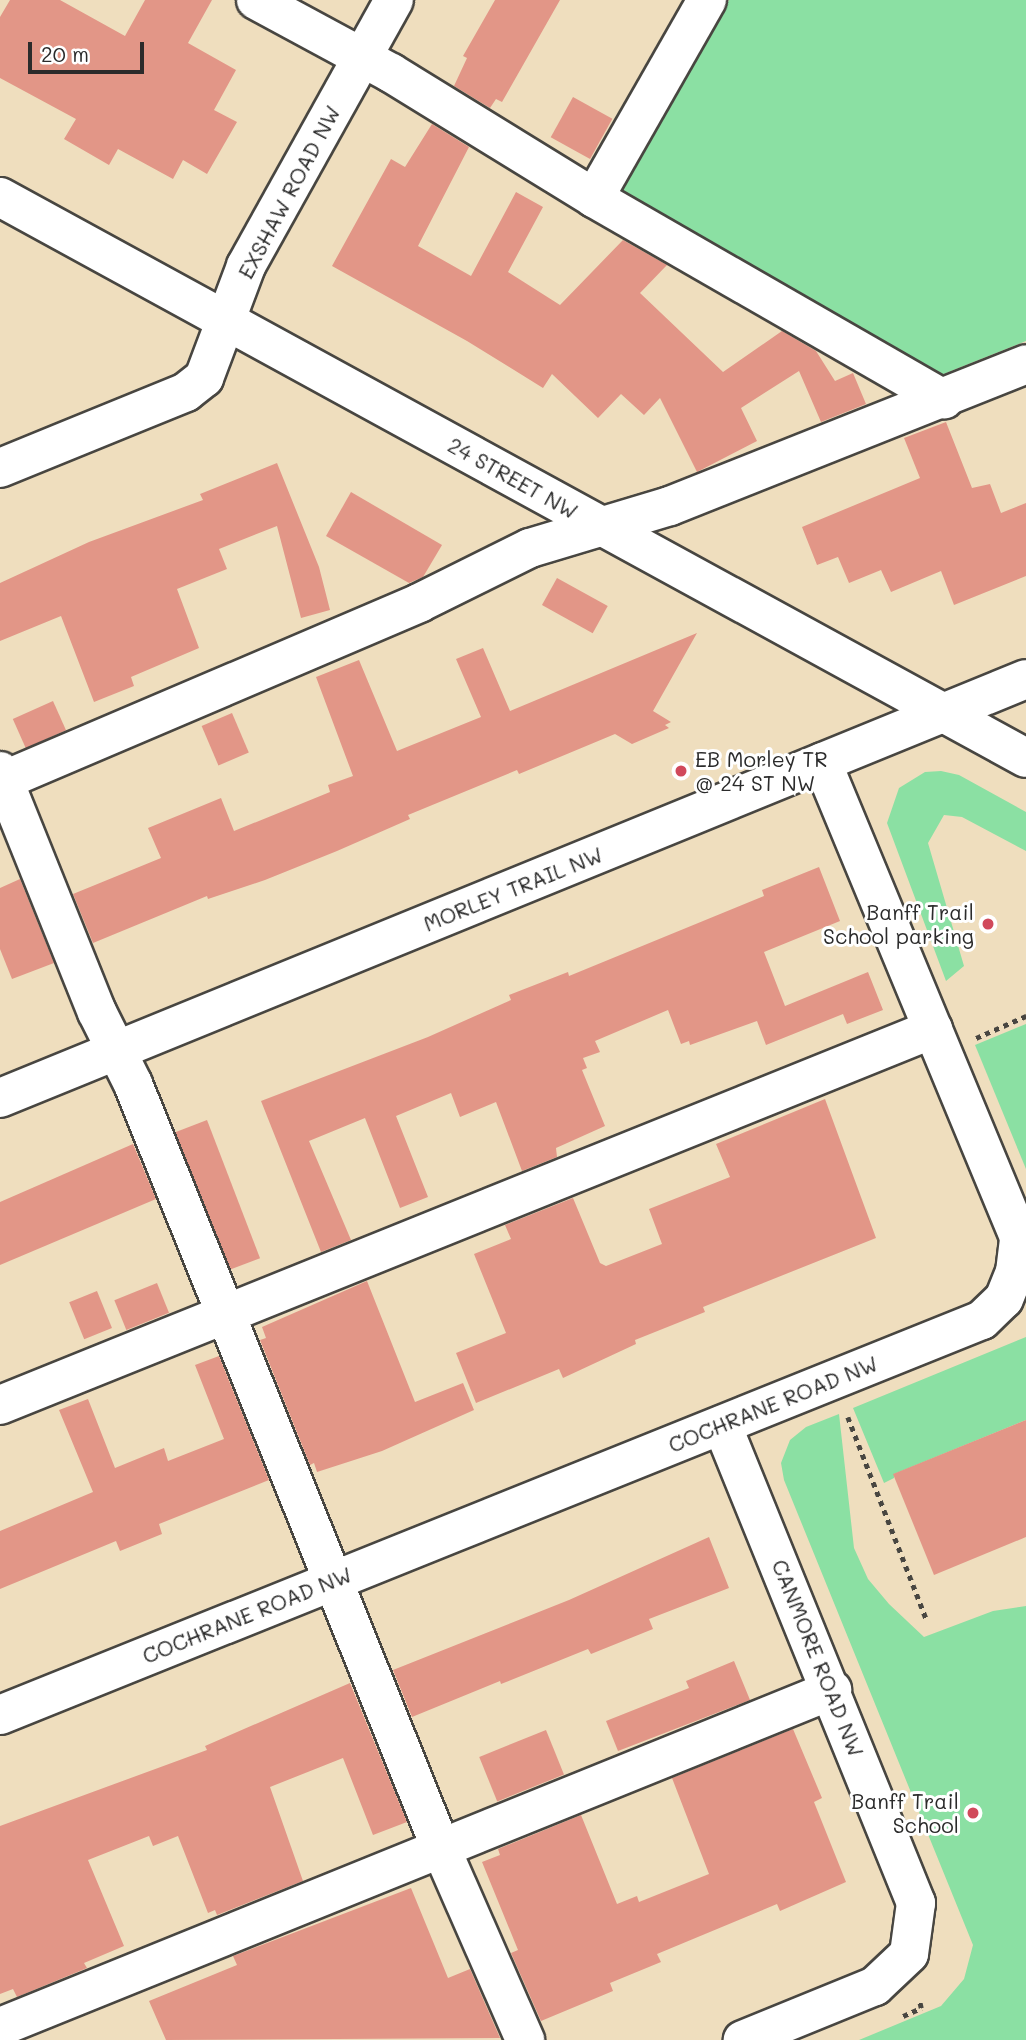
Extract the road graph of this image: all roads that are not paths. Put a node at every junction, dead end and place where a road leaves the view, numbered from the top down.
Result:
1 (256, 0) edge
2 (394, 0) edge
3 (707, 0) edge
4 (363, 57) junction
5 (0, 197) edge
6 (594, 198) junction
7 (225, 321) junction
8 (1026, 364) edge
9 (944, 399) junction
10 (0, 468) edge
11 (604, 528) junction
12 (1026, 679) edge
13 (945, 712) junction
14 (1026, 758) edge
15 (822, 762) junction
16 (1, 778) edge
17 (933, 1029) junction
18 (116, 1051) junction
19 (0, 1098) edge
20 (226, 1314) junction
21 (0, 1405) edge
22 (722, 1425) junction
23 (334, 1580) junction
24 (832, 1690) junction
25 (0, 1715) edge
26 (440, 1846) junction
27 (0, 2027) edge
28 (525, 2040) edge
29 (743, 2040) edge

1 - 4 street
2 - 4 street, EXSHAW ROAD NW
3 - 6 street
4 - 6 street
4 - 7 street, EXSHAW ROAD NW
5 - 7 street, 24 STREET NW
6 - 9 street
7 - 10 street, EXSHAW ROAD NW
7 - 11 street, 24 STREET NW
8 - 9 street
9 - 11 street
11 - 13 street, 24 STREET NW
11 - 16 street
12 - 13 street, MORLEY TRAIL NW
13 - 14 street, 24 STREET NW
13 - 15 street, MORLEY TRAIL NW
15 - 17 street, COCHRANE ROAD NW
15 - 18 street, MORLEY TRAIL NW
16 - 18 street
17 - 20 street
17 - 22 street, COCHRANE ROAD NW
18 - 19 street, MORLEY TRAIL NW
18 - 20 street
20 - 21 street
20 - 23 street
22 - 23 street, COCHRANE ROAD NW
22 - 24 street, CANMORE ROAD NW
23 - 25 street, COCHRANE ROAD NW
23 - 26 street
24 - 26 street
24 - 29 street, CANMORE ROAD NW
26 - 27 street
26 - 28 street

